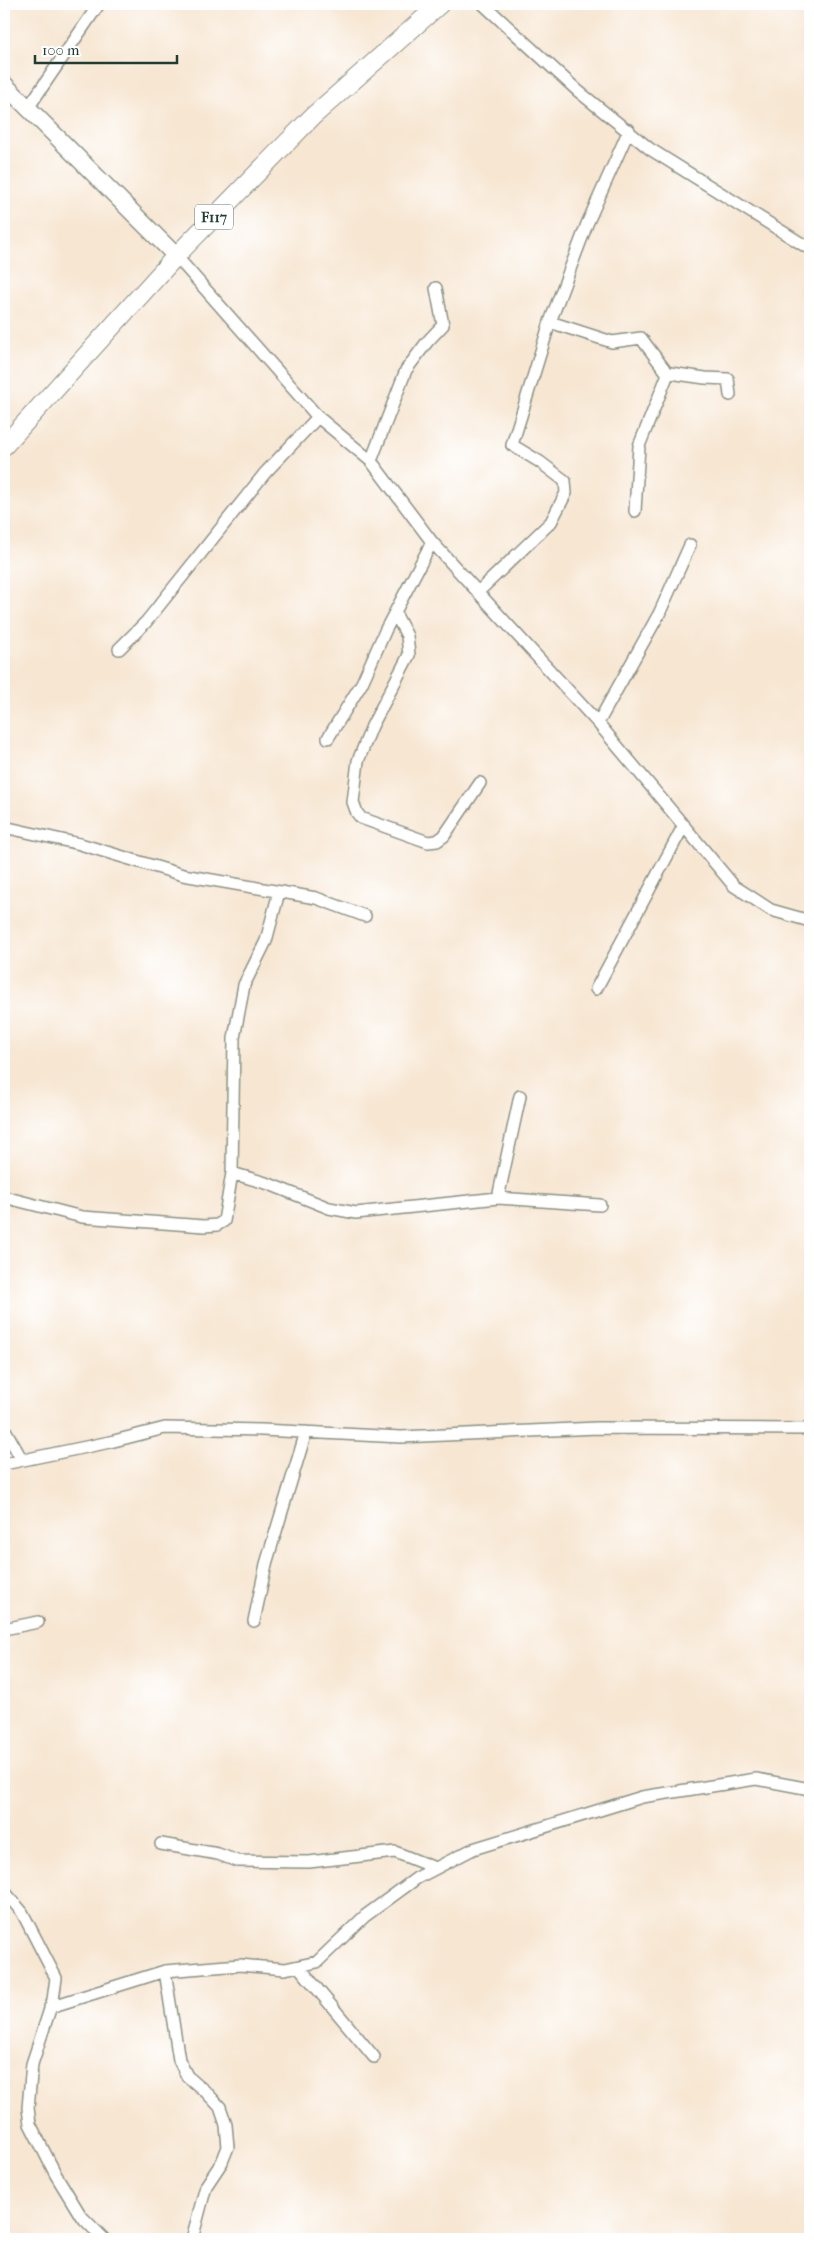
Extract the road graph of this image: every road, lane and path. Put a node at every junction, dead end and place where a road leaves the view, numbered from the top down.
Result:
1 (98, 4) edge
2 (440, 4) edge
3 (483, 4) edge
4 (4, 84) edge
5 (28, 108) junction
6 (629, 130) junction
7 (810, 248) edge
8 (176, 256) junction
9 (436, 288) dead end
10 (550, 322) junction
11 (668, 374) junction
12 (730, 395) dead end
13 (318, 418) junction
14 (4, 446) edge
15 (371, 461) junction
16 (635, 511) dead end
17 (432, 542) junction
18 (690, 545) dead end
19 (478, 592) junction
20 (395, 613) junction
21 (119, 649) dead end
22 (598, 724) junction
23 (328, 738) dead end
24 (480, 783) dead end
25 (684, 825) junction
26 (4, 827) edge
27 (279, 892) junction
28 (366, 916) dead end
29 (810, 921) edge
30 (596, 989) dead end
31 (520, 1096) dead end
32 (232, 1173) junction
33 (4, 1197) edge
34 (498, 1198) junction
35 (600, 1205) dead end
36 (4, 1428) edge
37 (810, 1429) edge
38 (306, 1432) junction
39 (22, 1460) junction
40 (4, 1464) edge
41 (254, 1620) dead end
42 (38, 1622) dead end
43 (4, 1629) edge
44 (810, 1789) edge
45 (161, 1844) dead end
46 (436, 1868) junction
47 (4, 1891) edge
48 (299, 1967) junction
49 (165, 1971) junction
50 (50, 2007) junction
51 (374, 2057) dead end
52 (104, 2239) edge
53 (192, 2239) edge

1 - 5 street
2 - 8 main road, F117
3 - 6 street
4 - 5 main road
5 - 8 main road
6 - 7 street
6 - 10 street
8 - 13 street
8 - 14 main road, F117
9 - 15 street
10 - 11 street
10 - 19 street
11 - 12 street
11 - 16 street
13 - 15 street
13 - 21 street
15 - 17 street
17 - 19 street
17 - 20 street
18 - 22 street
19 - 22 street
20 - 23 street
20 - 24 street
22 - 25 street
25 - 29 street
25 - 30 street
26 - 27 street
27 - 28 street
27 - 32 street
31 - 34 street
32 - 33 street
32 - 34 street
34 - 35 street
36 - 39 street
37 - 38 street
38 - 39 street
38 - 41 street
39 - 40 street
42 - 43 street
44 - 46 street
45 - 46 street
46 - 48 street
47 - 50 street
48 - 49 street
48 - 51 street
49 - 50 street
49 - 53 street
50 - 52 street

